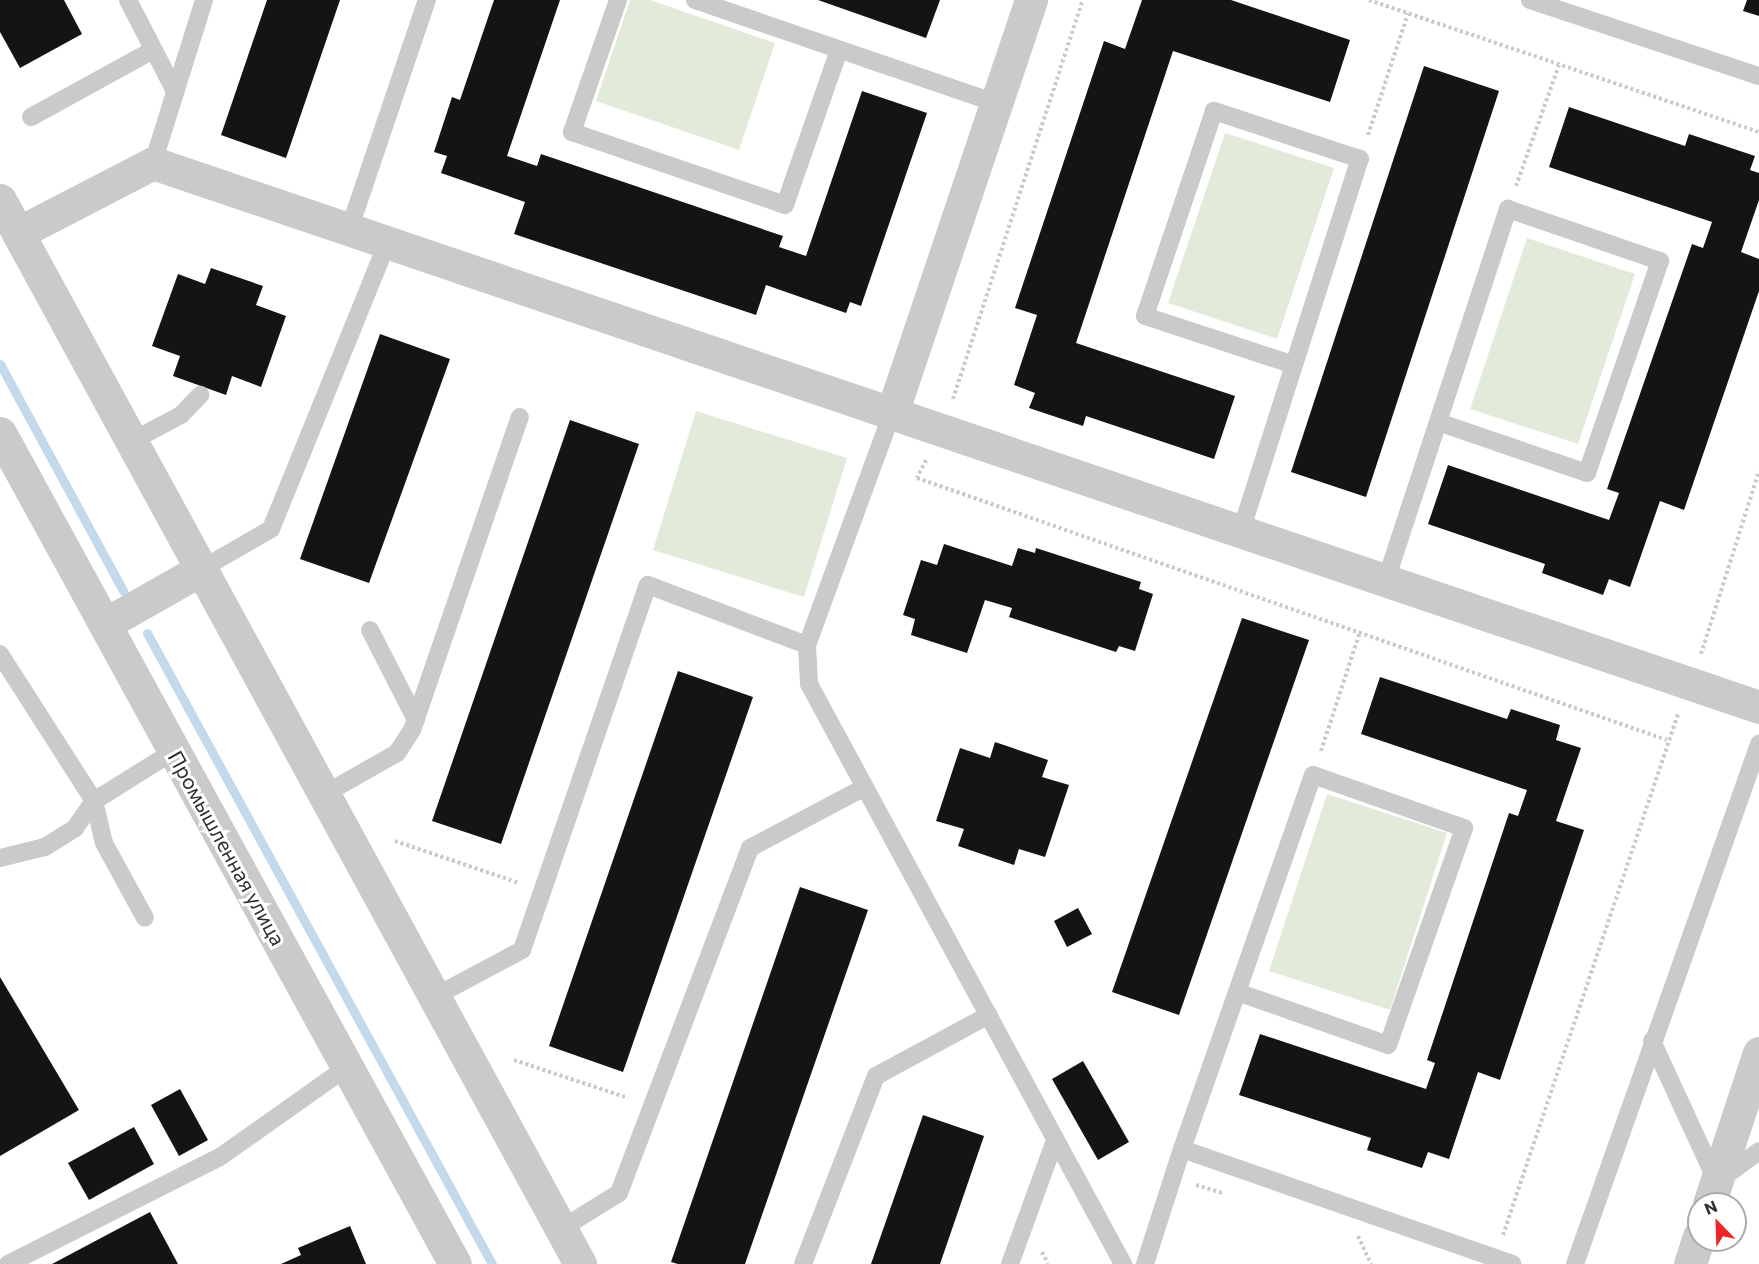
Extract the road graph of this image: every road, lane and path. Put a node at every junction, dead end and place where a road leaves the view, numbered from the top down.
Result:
1 (128, 0) edge
2 (204, 0) edge
3 (427, 0) edge
4 (618, 0) edge
5 (695, 0) edge
6 (1031, 0) edge
7 (1083, 0) edge
8 (1369, 0) edge
9 (1530, 0) edge
10 (1580, 8) edge
11 (1408, 13) junction
12 (153, 50) junction
13 (839, 50) junction
14 (1559, 65) junction
15 (1759, 75) edge
16 (174, 89) junction
17 (996, 103) junction
18 (31, 117) dead end
19 (1759, 132) edge
20 (1360, 159) junction
21 (153, 164) junction
22 (0, 200) edge
23 (1508, 209) junction
24 (349, 230) junction
25 (18, 233) junction
26 (387, 243) junction
27 (1291, 364) junction
28 (200, 395) dead end
29 (892, 413) junction
30 (520, 417) dead end
31 (1438, 422) junction
32 (943, 430) junction
33 (0, 433) edge
34 (130, 442) junction
35 (1759, 471) edge
36 (1241, 531) junction
37 (200, 570) junction
38 (1386, 580) junction
39 (105, 624) junction
40 (370, 630) dead end
41 (1360, 632) junction
42 (807, 645) junction
43 (0, 654) edge
44 (1691, 684) junction
45 (1759, 707) edge
46 (416, 720) junction
47 (1667, 740) junction
48 (1759, 744) edge
49 (174, 751) junction
50 (1313, 775) junction
51 (865, 787) junction
52 (323, 795) junction
53 (94, 801) junction
54 (395, 841) dead end
55 (0, 858) edge
56 (542, 891) junction
57 (145, 918) dead end
58 (1237, 992) junction
59 (434, 997) junction
60 (989, 1015) junction
61 (1652, 1041) junction
62 (1759, 1053) edge
63 (514, 1060) dead end
64 (347, 1066) junction
65 (652, 1106) junction
66 (1054, 1143) junction
67 (1182, 1149) junction
68 (1759, 1150) edge
69 (1713, 1192) edge
70 (1713, 1192) edge
71 (1714, 1192) edge
72 (1507, 1223) dead end
73 (561, 1229) junction
74 (1356, 1233) dead end
75 (8, 1264) edge
76 (455, 1264) edge
77 (580, 1264) edge
78 (803, 1264) edge
79 (1010, 1264) edge
80 (1123, 1264) edge
81 (1144, 1264) edge
82 (1371, 1264) edge
83 (1513, 1264) edge
84 (1575, 1264) edge

1 - 12 lane
2 - 16 lane
3 - 24 lane
4 - 13 lane
5 - 13 lane
6 - 17 street
7 - 32 path
8 - 11 path
9 - 10 lane
10 - 15 lane
11 - 14 path
11 - 20 path
12 - 16 lane
12 - 18 lane
13 - 17 lane
14 - 19 path
14 - 23 path
16 - 21 lane
17 - 29 street
20 - 27 lane
20 - 27 lane
21 - 24 street
21 - 25 street
22 - 25 street
23 - 31 lane
23 - 31 lane
24 - 26 street
25 - 34 street
26 - 29 street
26 - 37 lane
27 - 36 lane
28 - 34 lane
29 - 32 street
29 - 42 lane
30 - 46 lane
31 - 38 lane
32 - 36 street
32 - 41 path
33 - 39 street, Промышленная улица
34 - 37 street
35 - 44 path
36 - 38 street
37 - 39 street
37 - 52 street
38 - 44 street
39 - 49 street, Промышленная улица
40 - 46 lane
41 - 47 path
41 - 50 path
42 - 51 lane
42 - 56 lane
43 - 53 lane
44 - 45 street
44 - 47 path
46 - 52 lane
47 - 72 path
48 - 61 lane
49 - 53 lane
49 - 64 street, Промышленная улица
50 - 58 lane
50 - 58 lane
51 - 60 lane
51 - 65 lane
52 - 59 street
53 - 55 lane
53 - 57 lane
54 - 56 path
56 - 59 lane
58 - 67 lane
59 - 73 street
60 - 66 lane
60 - 78 lane
61 - 69 lane
61 - 84 lane
62 - 70 street
63 - 65 path
64 - 75 lane
64 - 76 street, Промышленная улица
65 - 73 lane
66 - 79 lane
66 - 80 lane
67 - 81 lane
67 - 83 lane
68 - 71 lane
73 - 77 street
74 - 82 path

